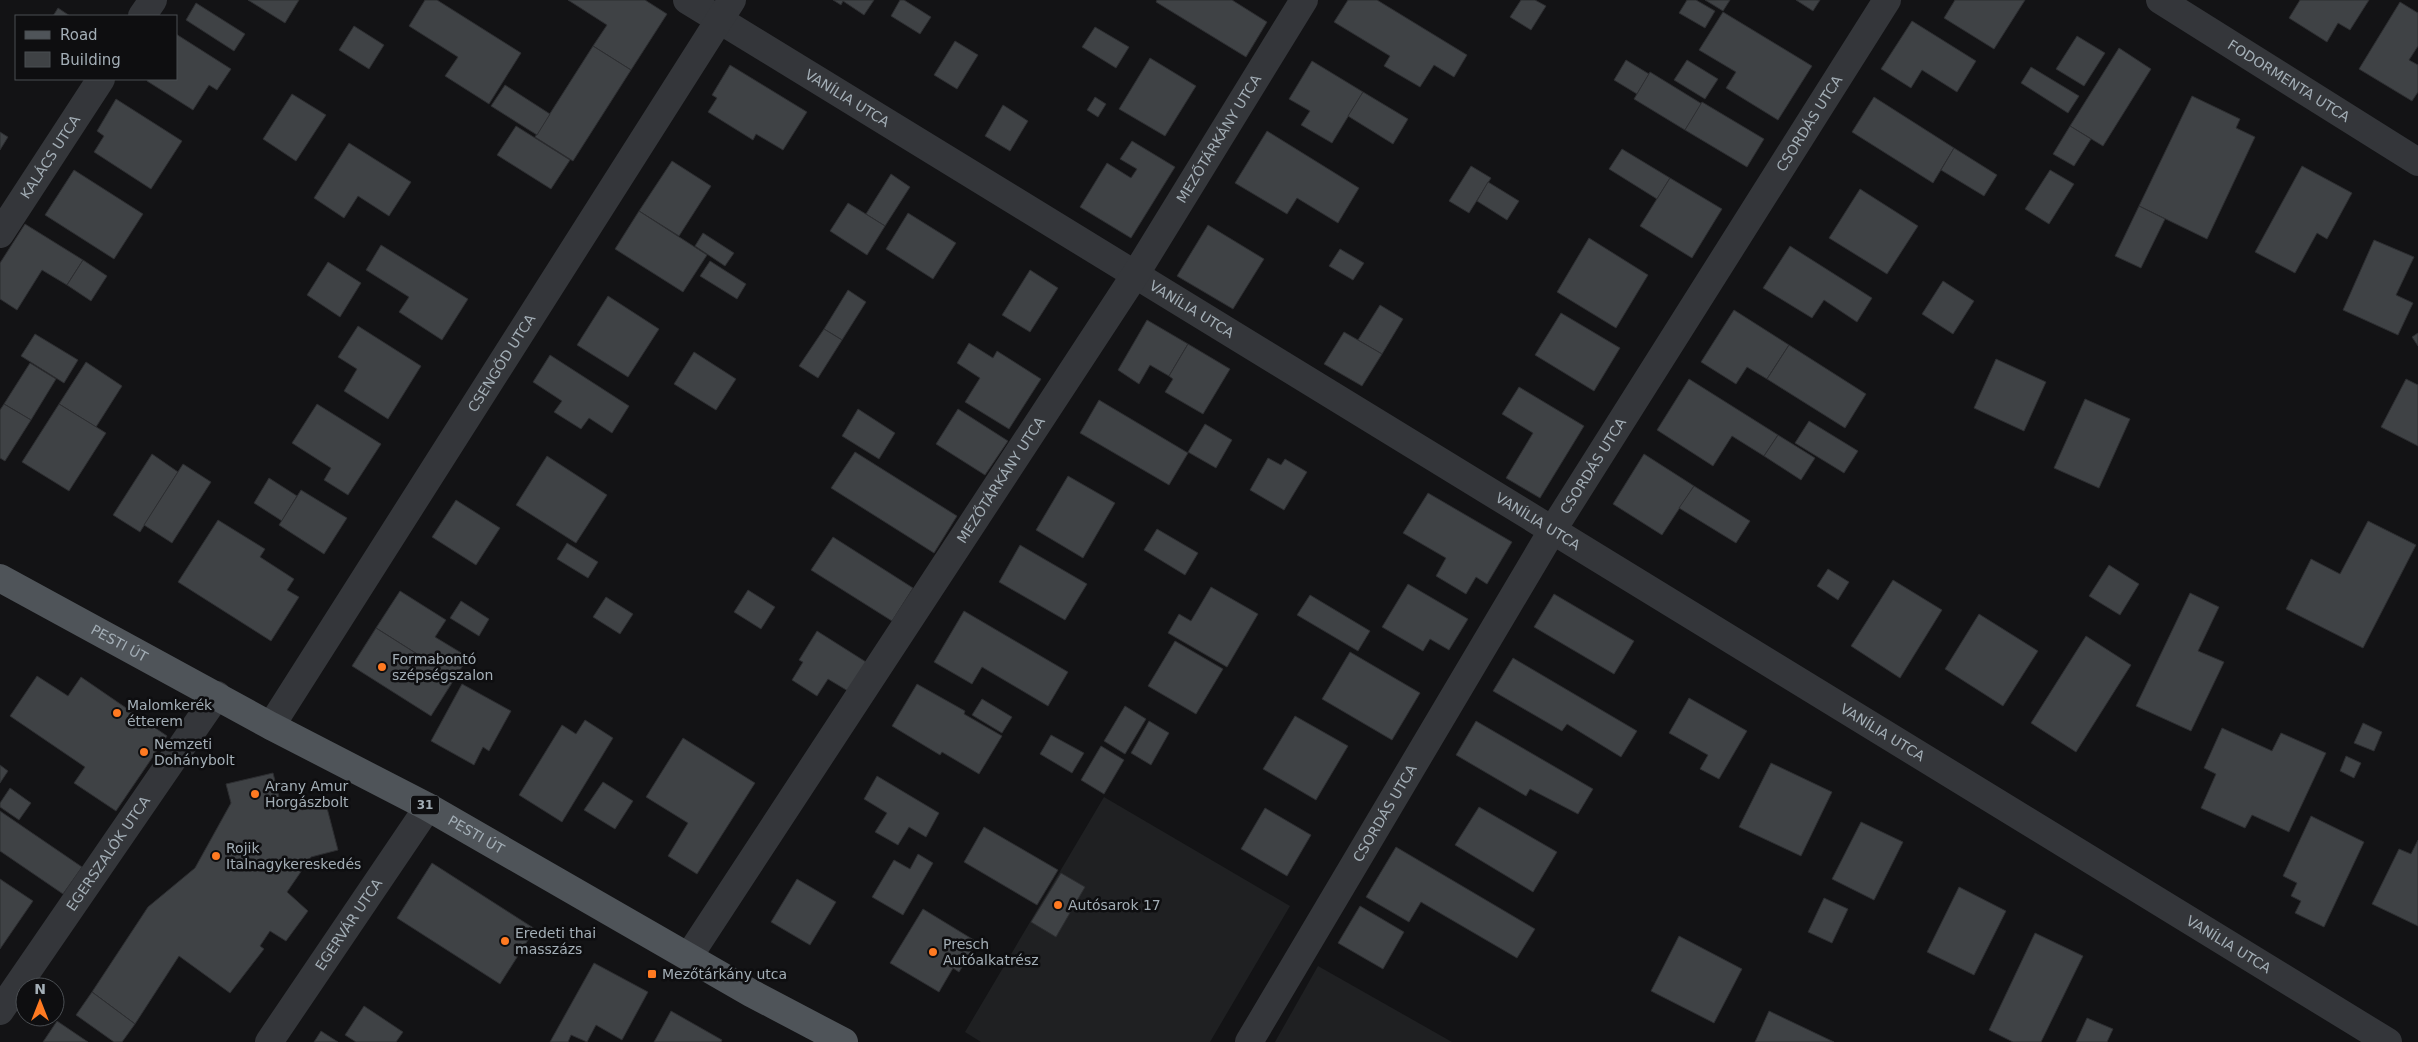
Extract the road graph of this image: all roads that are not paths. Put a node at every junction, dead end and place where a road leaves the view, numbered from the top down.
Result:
1 (153, 0) edge
2 (687, 0) edge
3 (1304, 0) edge
4 (1887, 0) edge
5 (2160, 0) edge
6 (726, 10) edge
7 (143, 15) edge
8 (100, 80) edge
9 (2418, 162) edge
10 (0, 234) edge
11 (1135, 275) junction
12 (1552, 531) junction
13 (0, 578) edge
14 (217, 695) junction
15 (271, 726) junction
16 (428, 807) junction
17 (689, 956) junction
18 (0, 1011) edge
19 (270, 1042) edge
20 (844, 1042) edge
21 (1249, 1042) edge
22 (2388, 1042) edge

1 - 7 street
2 - 6 street, VANÍLIA UTCA
3 - 11 street, MEZŐTÁRKÁNY UTCA
4 - 12 street, CSORDÁS UTCA
5 - 9 street, FODORMENTA UTCA
6 - 11 street, VANÍLIA UTCA
6 - 15 street, CSENGŐD UTCA
8 - 10 street, KALÁCS UTCA
11 - 12 street, VANÍLIA UTCA
11 - 17 street, MEZŐTÁRKÁNY UTCA
12 - 21 street, CSORDÁS UTCA
12 - 22 street, VANÍLIA UTCA
13 - 14 main road, PESTI ÚT / 31
14 - 15 main road, PESTI ÚT / 31
14 - 18 street, EGERSZALÓK UTCA
15 - 16 main road, PESTI ÚT / 31
16 - 17 main road, PESTI ÚT / 31
16 - 19 street, EGERVÁR UTCA
17 - 20 main road, PESTI ÚT / 31

